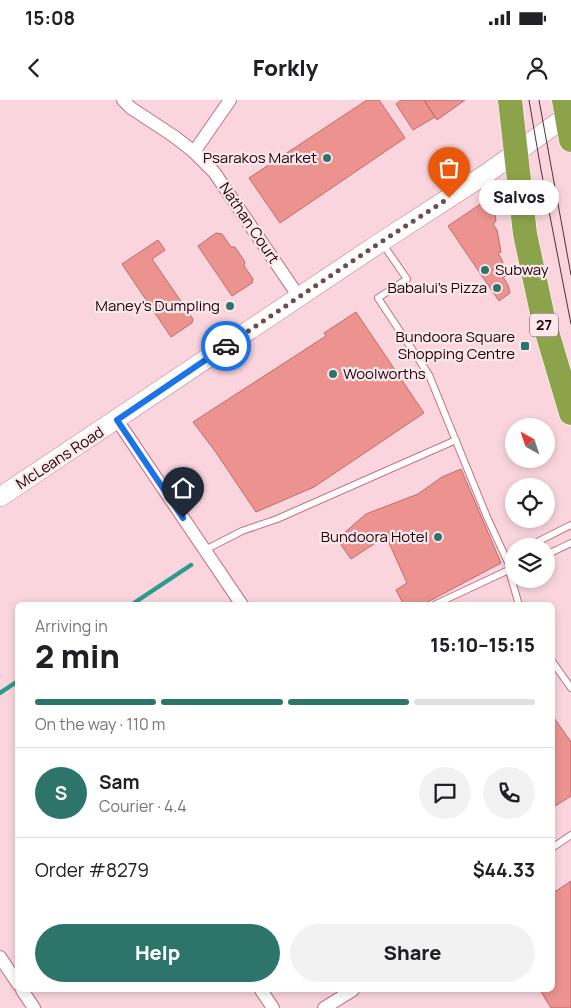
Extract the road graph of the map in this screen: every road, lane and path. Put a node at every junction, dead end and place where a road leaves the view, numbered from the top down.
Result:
1 (122, 100) edge
2 (230, 100) edge
3 (510, 100) edge
4 (567, 110) edge
5 (571, 140) edge
6 (194, 152) junction
7 (515, 153) junction
8 (381, 242) junction
9 (299, 297) junction
10 (571, 414) edge
11 (117, 420) junction
12 (456, 440) junction
13 (0, 497) edge
14 (571, 525) edge
15 (545, 538) edge
16 (571, 543) edge
17 (205, 550) junction
18 (555, 550) edge
19 (505, 554) edge
20 (505, 571) edge
21 (514, 588) edge
22 (240, 602) edge
23 (440, 602) edge
24 (518, 602) edge
25 (555, 665) edge
26 (571, 688) edge
27 (571, 835) edge
28 (555, 846) edge
29 (0, 958) edge
30 (15, 980) edge
31 (23, 992) edge
32 (262, 992) edge
33 (350, 992) edge
34 (34, 1008) edge
35 (273, 1008) edge
36 (324, 1008) edge

1 - 6 street, Nathan Court
2 - 6 street
3 - 7 highway, 27
4 - 5 highway
4 - 7 street, McLeans Road
6 - 9 street, Nathan Court
7 - 8 street, McLeans Road
7 - 10 highway, 27
8 - 9 street, McLeans Road
8 - 12 lane
9 - 11 street, McLeans Road
11 - 13 street, McLeans Road
11 - 17 street
12 - 17 lane
12 - 19 lane
14 - 15 lane
16 - 18 lane
17 - 22 street
20 - 23 lane
21 - 24 lane
25 - 26 lane
27 - 28 lane
29 - 30 street
31 - 34 street
32 - 35 street
33 - 36 street

